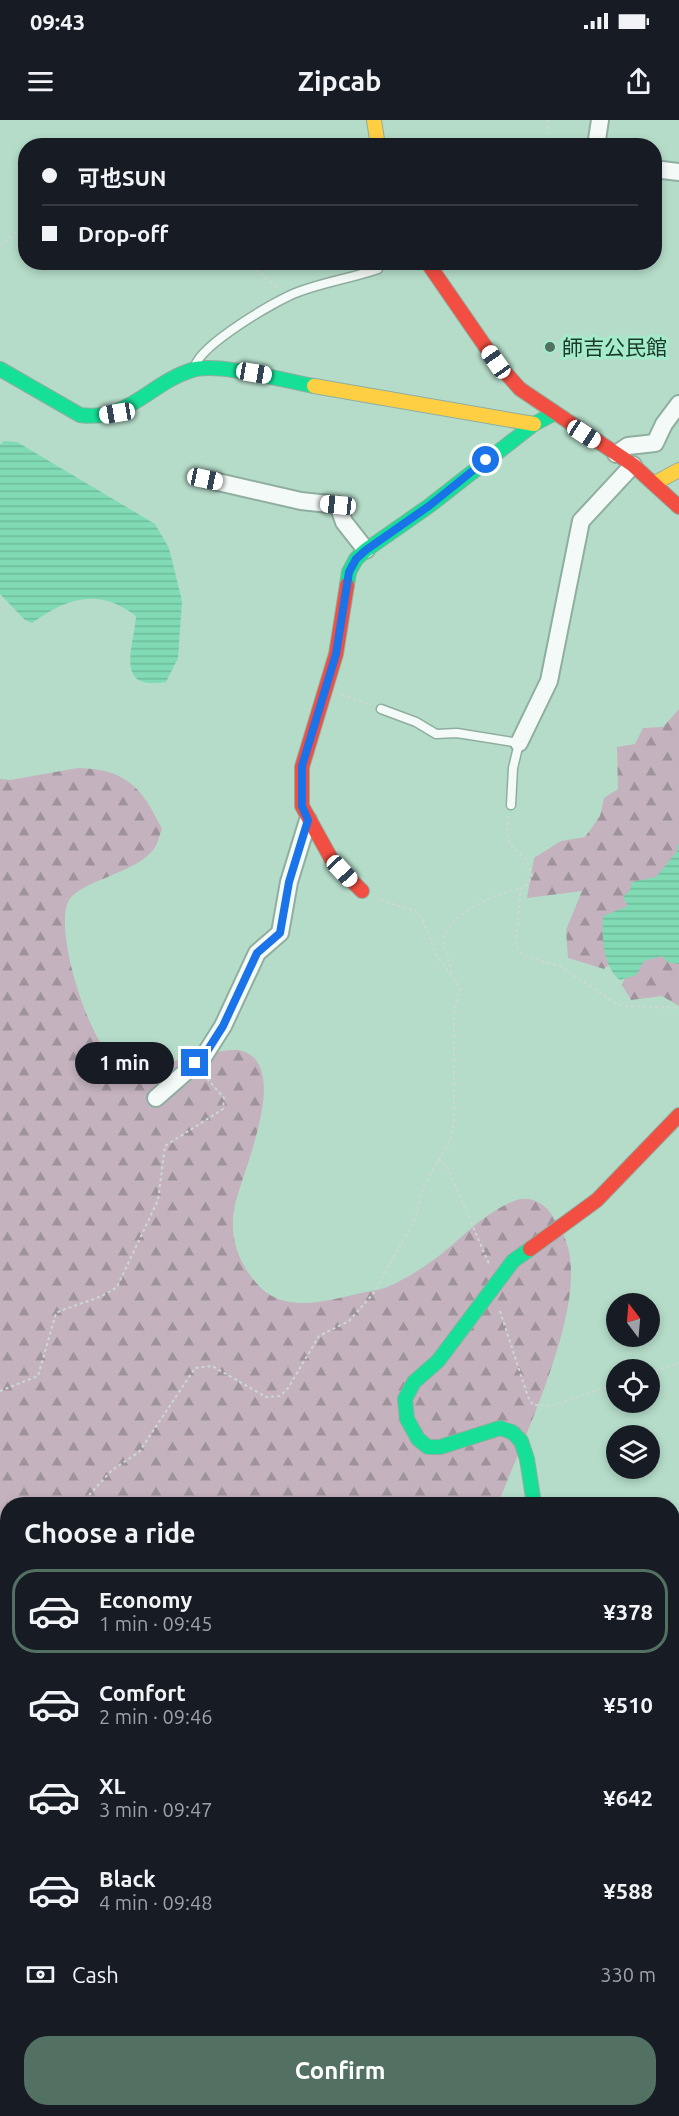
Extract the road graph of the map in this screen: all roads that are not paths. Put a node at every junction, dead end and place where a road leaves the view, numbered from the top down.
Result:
1 (374, 120) edge
2 (600, 120) edge
3 (377, 138) edge
4 (597, 138) edge
5 (662, 170) edge
6 (679, 172) edge
7 (375, 270) edge
8 (432, 270) edge
9 (194, 369) junction
10 (3, 377) edge
11 (679, 404) edge
12 (553, 414) junction
13 (534, 424) junction
14 (616, 454) junction
15 (633, 465) junction
16 (679, 470) edge
17 (205, 479) dead end
18 (655, 483) junction
19 (679, 507) edge
20 (366, 550) junction
21 (381, 709) road end
22 (519, 743) junction
23 (511, 805) road end
24 (308, 820) junction
25 (362, 891) road end
26 (156, 1098) dead end
27 (679, 1115) edge
28 (533, 1497) edge

1 - 3 street
2 - 4 street
5 - 6 street
7 - 9 lane
8 - 12 street
9 - 10 street
9 - 13 street
11 - 14 street
12 - 13 street
12 - 14 street
13 - 20 street
14 - 15 street
15 - 18 street
15 - 22 street
16 - 18 street
17 - 20 street
18 - 19 street
20 - 24 street
21 - 22 lane
22 - 23 lane
24 - 25 street
24 - 26 street
27 - 28 street

